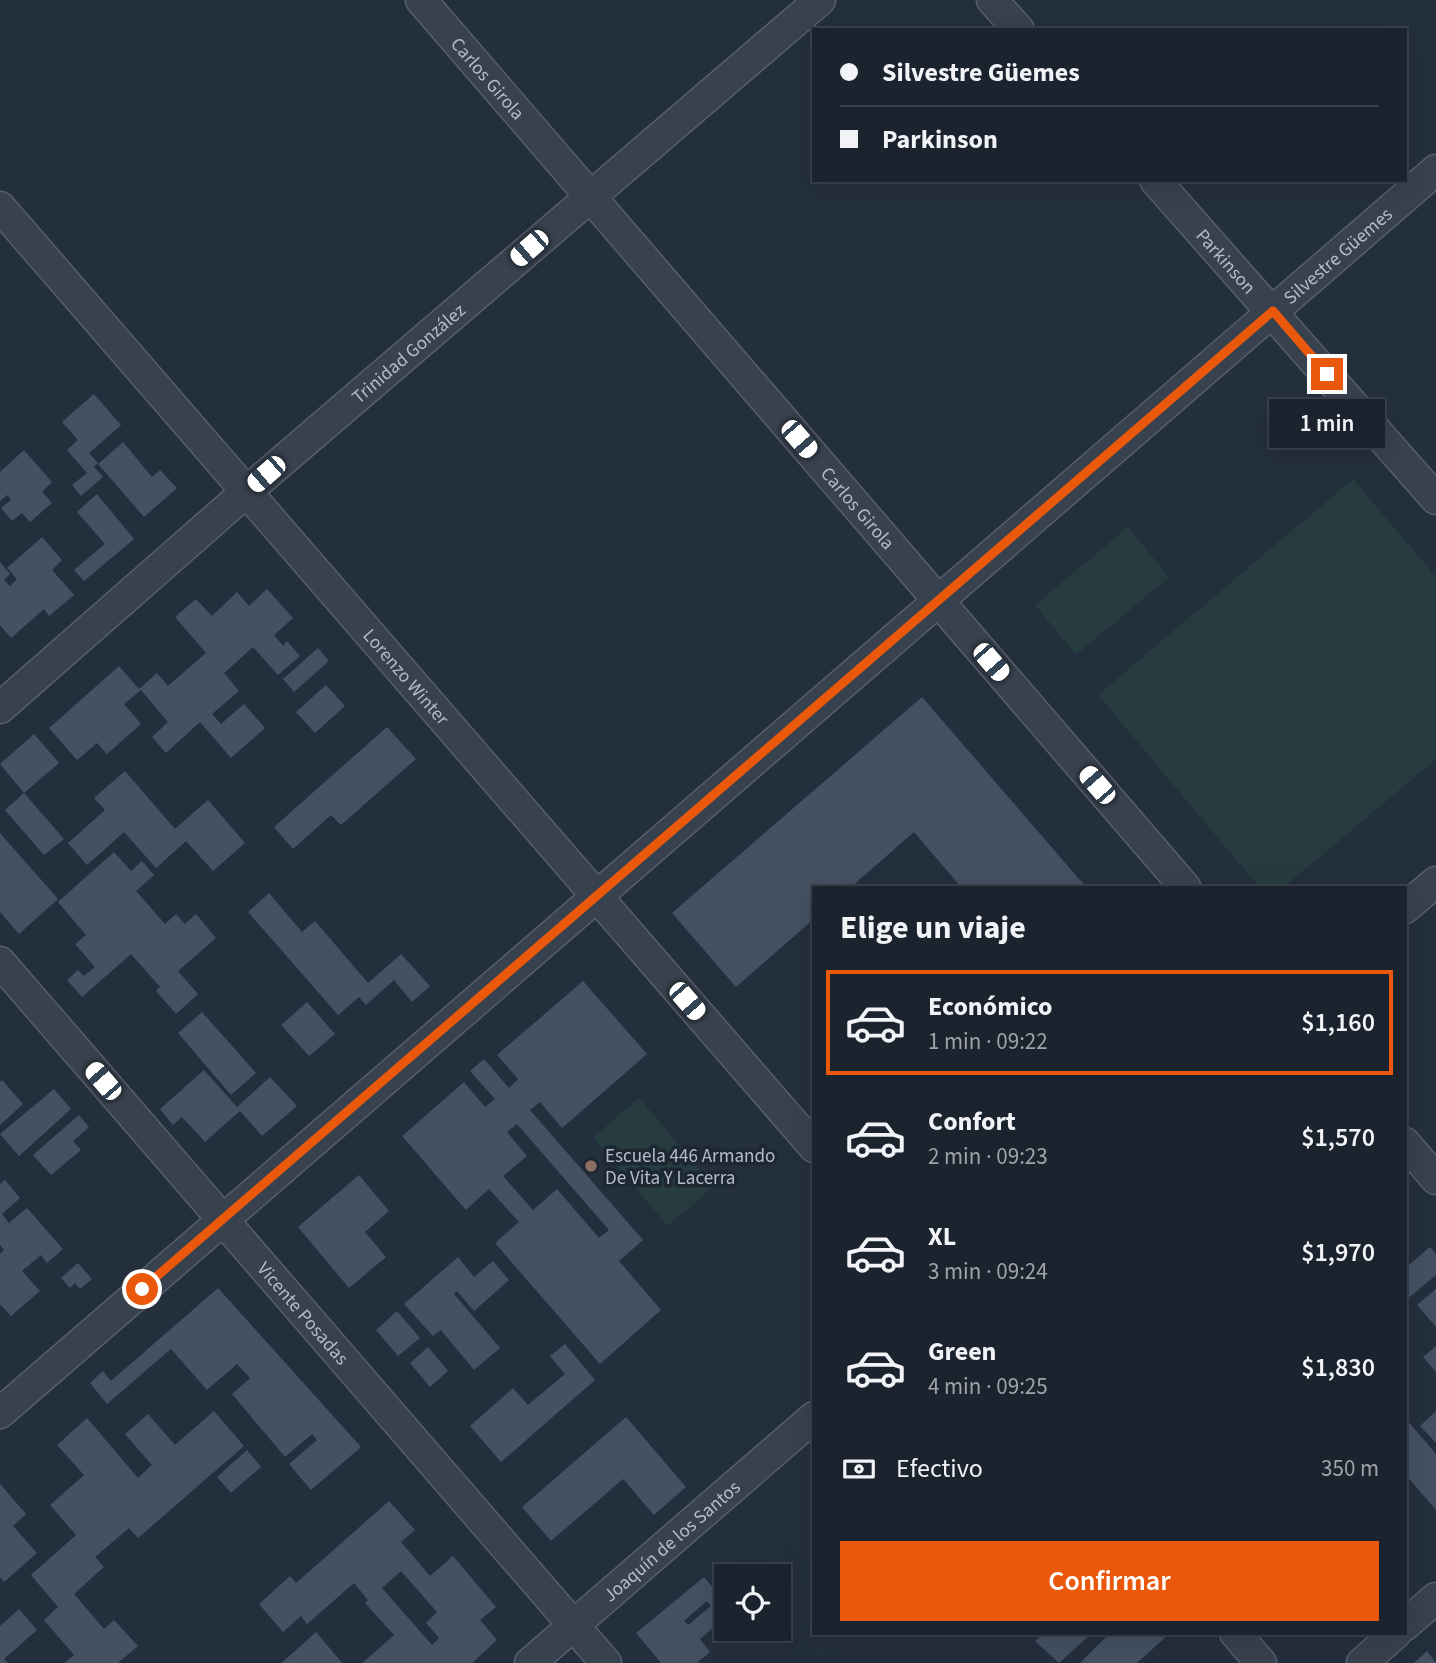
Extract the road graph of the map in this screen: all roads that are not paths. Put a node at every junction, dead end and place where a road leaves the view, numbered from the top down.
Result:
1 (421, 0) edge
2 (820, 0) edge
3 (992, 0) edge
4 (1017, 28) edge
5 (1436, 170) edge
6 (1157, 182) edge
7 (589, 196) junction
8 (0, 207) edge
9 (1273, 311) junction
10 (246, 492) junction
11 (1436, 499) edge
12 (939, 601) junction
13 (0, 708) edge
14 (1436, 882) edge
15 (1184, 886) edge
16 (597, 897) junction
17 (1407, 906) edge
18 (0, 962) edge
19 (812, 1145) edge
20 (1407, 1145) edge
21 (1436, 1179) edge
22 (224, 1219) junction
23 (0, 1413) edge
24 (812, 1419) edge
25 (1436, 1598) edge
26 (1407, 1623) edge
27 (573, 1625) junction
28 (1237, 1635) edge
29 (1394, 1635) edge
30 (530, 1663) edge
31 (606, 1663) edge
32 (1261, 1663) edge
33 (1362, 1663) edge

1 - 7 street, Carlos Girola
2 - 7 street, Trinidad González
3 - 4 street
5 - 9 street, Silvestre Güemes
6 - 9 street, Parkinson
7 - 10 street, Trinidad González
7 - 12 street, Carlos Girola
8 - 10 street, Lorenzo Winter
9 - 11 street, Parkinson
9 - 12 street, Silvestre Güemes
10 - 13 street, Trinidad González
10 - 16 street, Lorenzo Winter
12 - 15 street, Carlos Girola
12 - 16 street, Silvestre Güemes
14 - 17 street
16 - 19 street, Lorenzo Winter
16 - 22 street, Silvestre Güemes
18 - 22 street, Vicente Posadas
20 - 21 street
22 - 23 street, Silvestre Güemes
22 - 27 street, Vicente Posadas
24 - 27 street, Joaquín de los Santos
25 - 26 street
27 - 30 street, Joaquín de los Santos
27 - 31 street, Vicente Posadas
28 - 32 street
29 - 33 street

